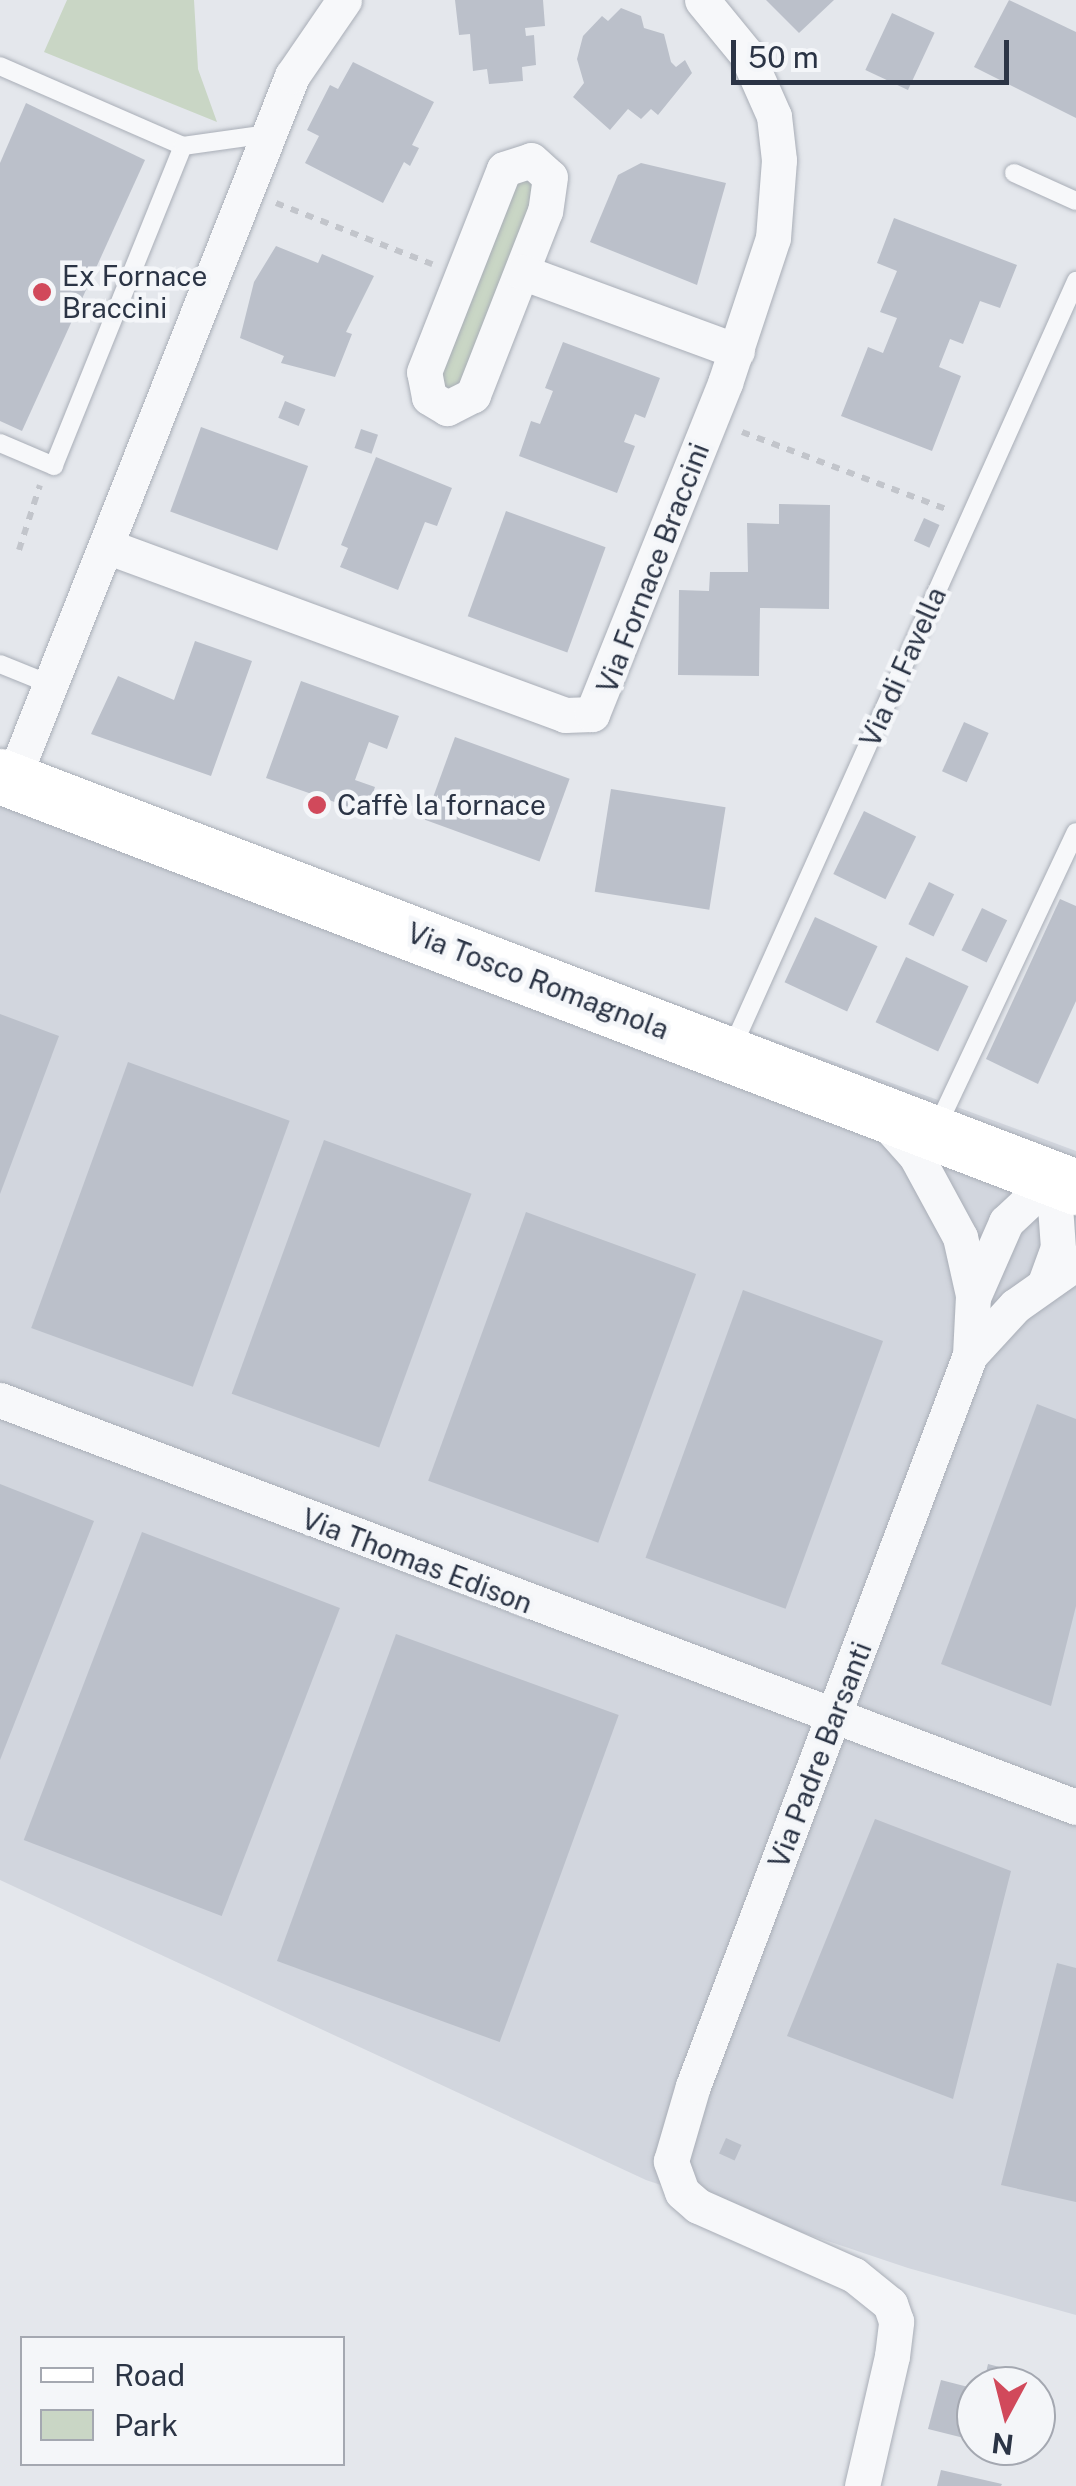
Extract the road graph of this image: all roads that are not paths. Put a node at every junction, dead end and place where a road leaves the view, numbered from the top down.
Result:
1 (344, 0) edge
2 (702, 0) edge
3 (0, 66) edge
4 (268, 134) junction
5 (183, 146) junction
6 (1014, 173) dead end
7 (1076, 200) edge
8 (522, 272) junction
9 (1076, 282) edge
10 (737, 351) junction
11 (0, 443) edge
12 (109, 547) junction
13 (0, 664) edge
14 (53, 685) junction
15 (6, 778) edge
16 (1076, 832) edge
17 (730, 1053) junction
18 (872, 1109) junction
19 (934, 1134) junction
20 (1064, 1183) edge
21 (1076, 1262) edge
22 (1045, 1283) junction
23 (974, 1295) junction
24 (970, 1355) junction
25 (0, 1400) edge
26 (836, 1716) junction
27 (1076, 1807) edge
28 (862, 2486) edge

1 - 4 street
2 - 10 street, Via Fornace Braccini
3 - 5 lane
4 - 5 lane
4 - 12 street
5 - 11 lane
6 - 7 lane
8 - 8 street
8 - 10 street
9 - 17 lane, Via di Favella
10 - 12 street, Via Fornace Braccini
12 - 14 street
13 - 14 lane
14 - 15 street
15 - 17 main road, Via Tosco Romagnola
16 - 19 lane
17 - 18 main road, Via Tosco Romagnola
18 - 19 main road, Via Tosco Romagnola
18 - 23 street, Via Padre Barsanti
19 - 20 main road, Via Tosco Romagnola
20 - 22 street
20 - 23 street, Via Padre Barsanti
21 - 22 street, Via Padre Barsanti
22 - 24 street, Via Padre Barsanti
23 - 24 street, Via Padre Barsanti
24 - 26 street, Via Padre Barsanti
25 - 26 street, Via Thomas Edison
26 - 27 street, Via Thomas Edison
26 - 28 street, Via Padre Barsanti

